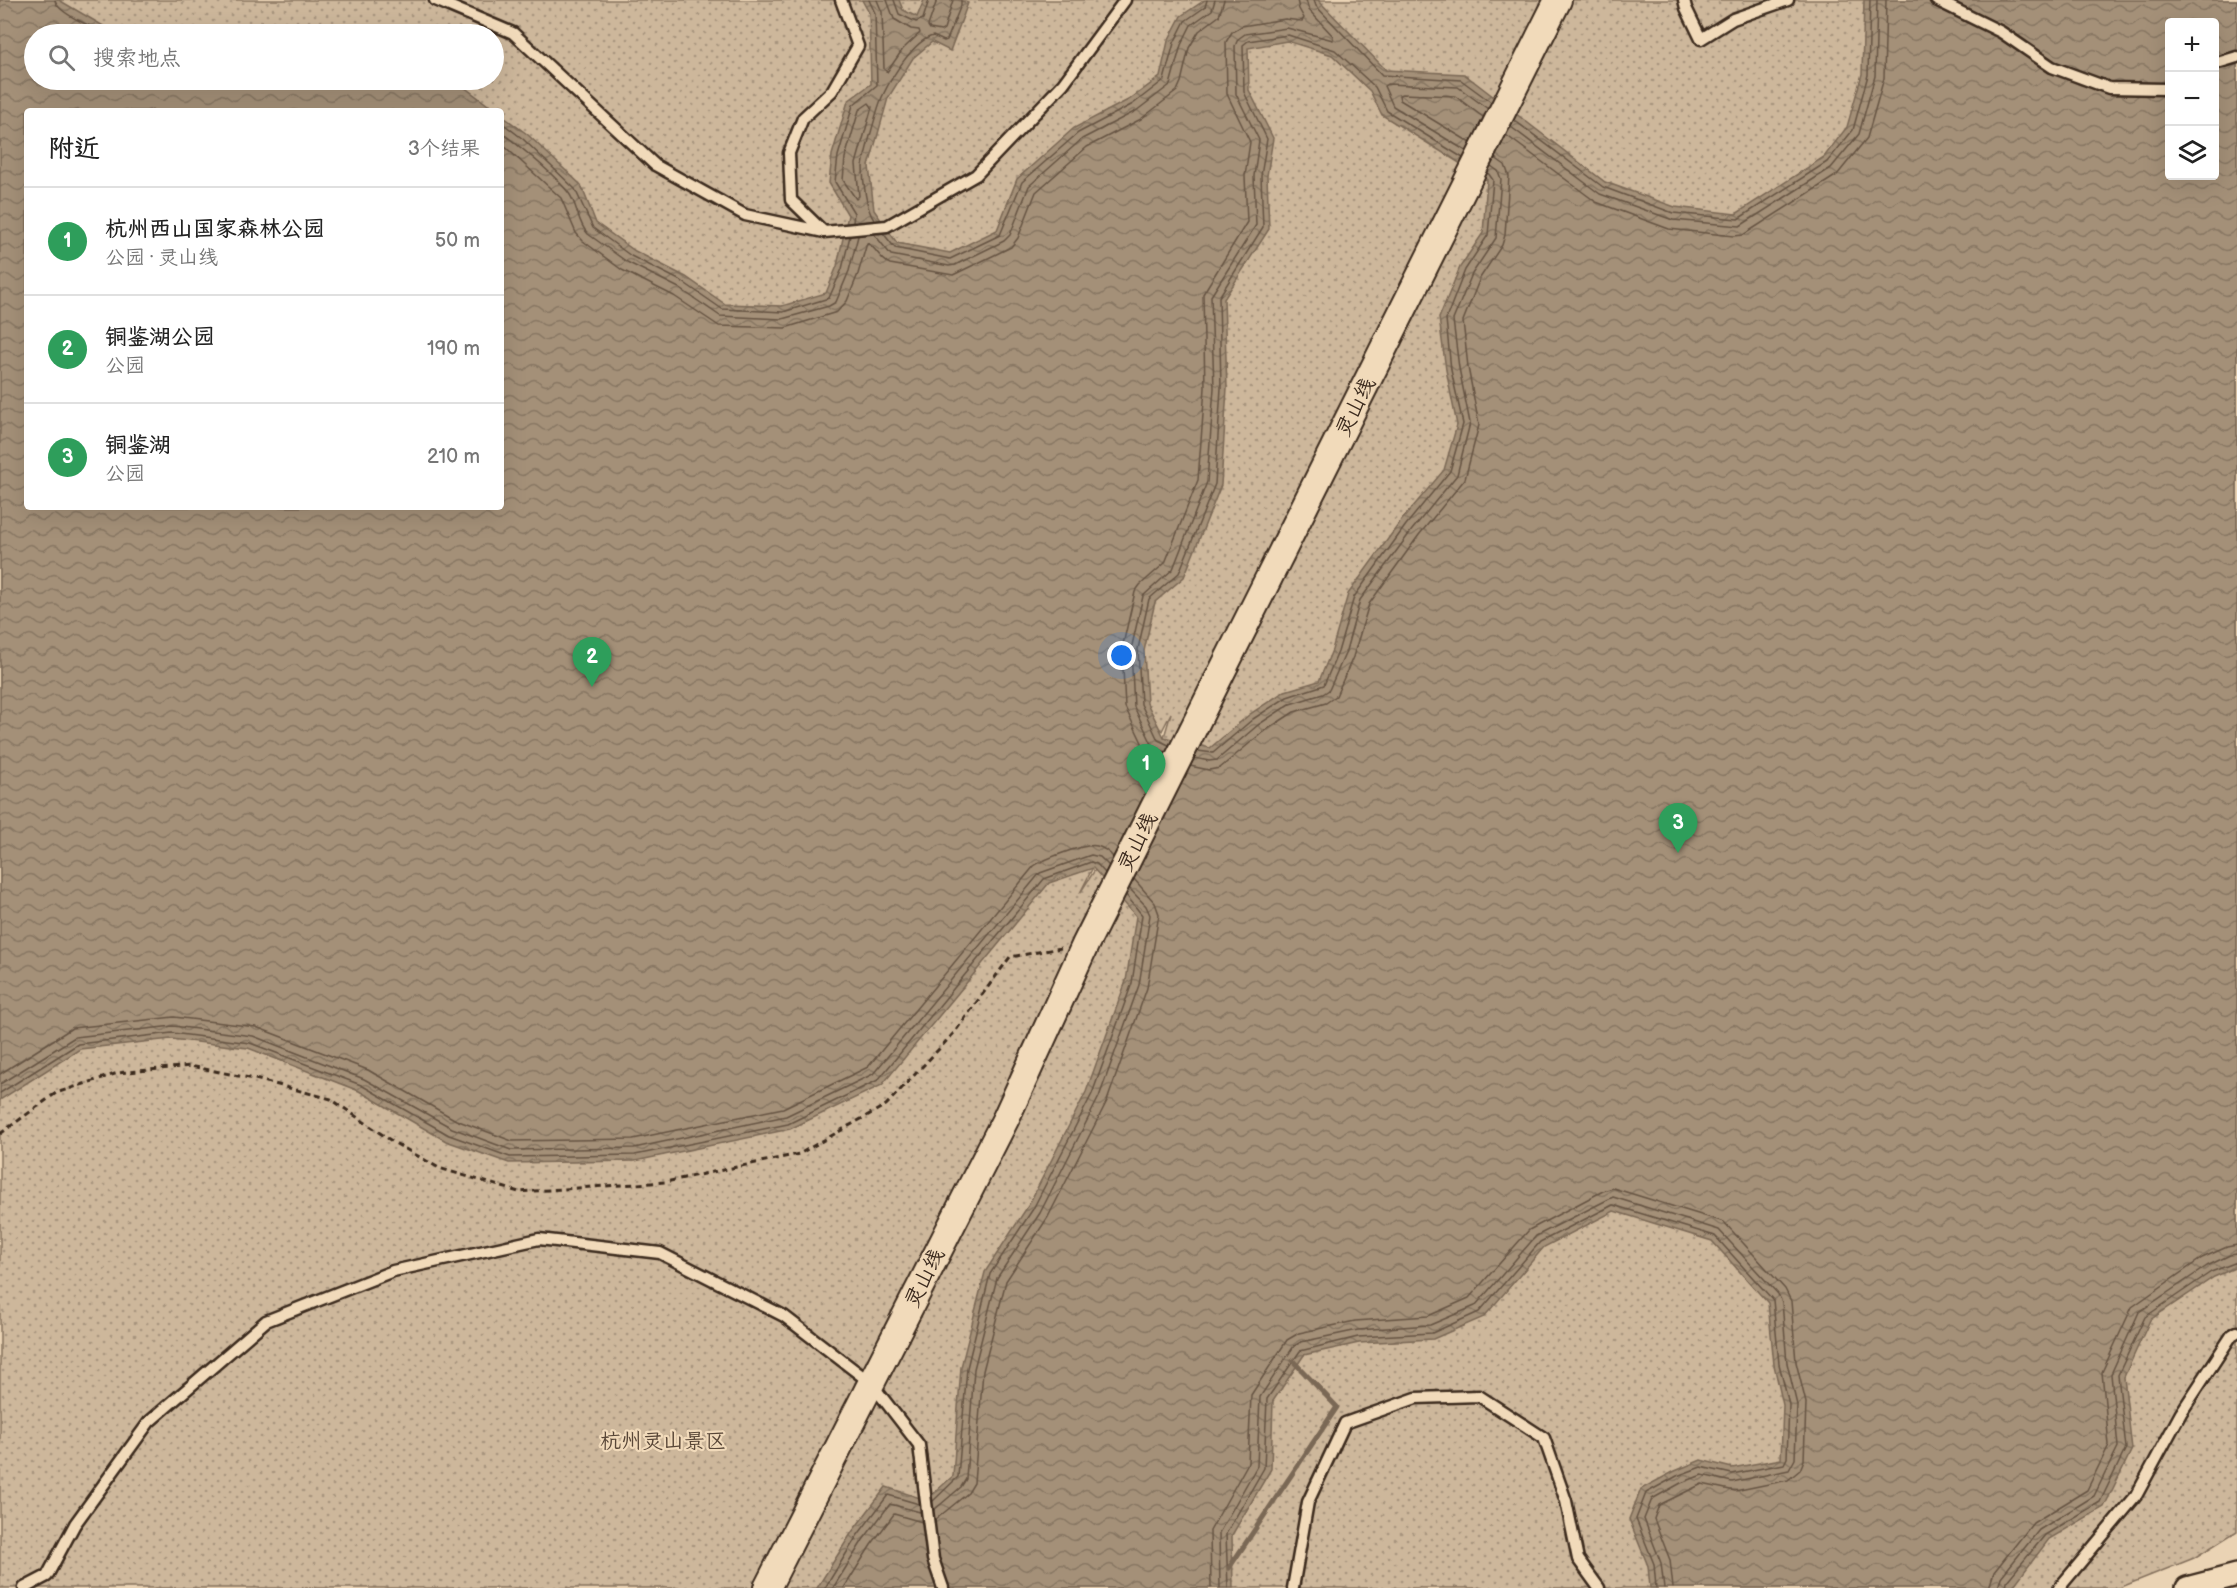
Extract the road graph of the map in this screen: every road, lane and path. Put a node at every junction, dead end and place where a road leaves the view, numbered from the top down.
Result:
1 (435, 0) edge
2 (840, 0) edge
3 (1125, 0) edge
4 (1558, 0) edge
5 (1684, 0) edge
6 (1788, 0) edge
7 (1936, 0) edge
8 (492, 24) edge
9 (504, 29) edge
10 (2237, 57) edge
11 (2219, 62) edge
12 (2165, 89) edge
13 (824, 232) junction
14 (1086, 943) junction
15 (0, 1134) edge
16 (2237, 1332) edge
17 (871, 1383) junction
18 (2237, 1575) edge
19 (24, 1588) edge
20 (767, 1588) edge
21 (943, 1588) edge
22 (1293, 1588) edge
23 (1599, 1588) edge
24 (2059, 1588) edge
25 (2187, 1588) edge

1 - 8 lane
2 - 13 lane
3 - 13 lane
4 - 14 street, 灵山线
5 - 6 lane
7 - 12 lane
9 - 13 lane
10 - 11 lane
14 - 15 path
14 - 17 street, 灵山线
16 - 24 lane
17 - 19 lane
17 - 20 street, 灵山线
17 - 21 lane
18 - 25 street
22 - 23 lane

